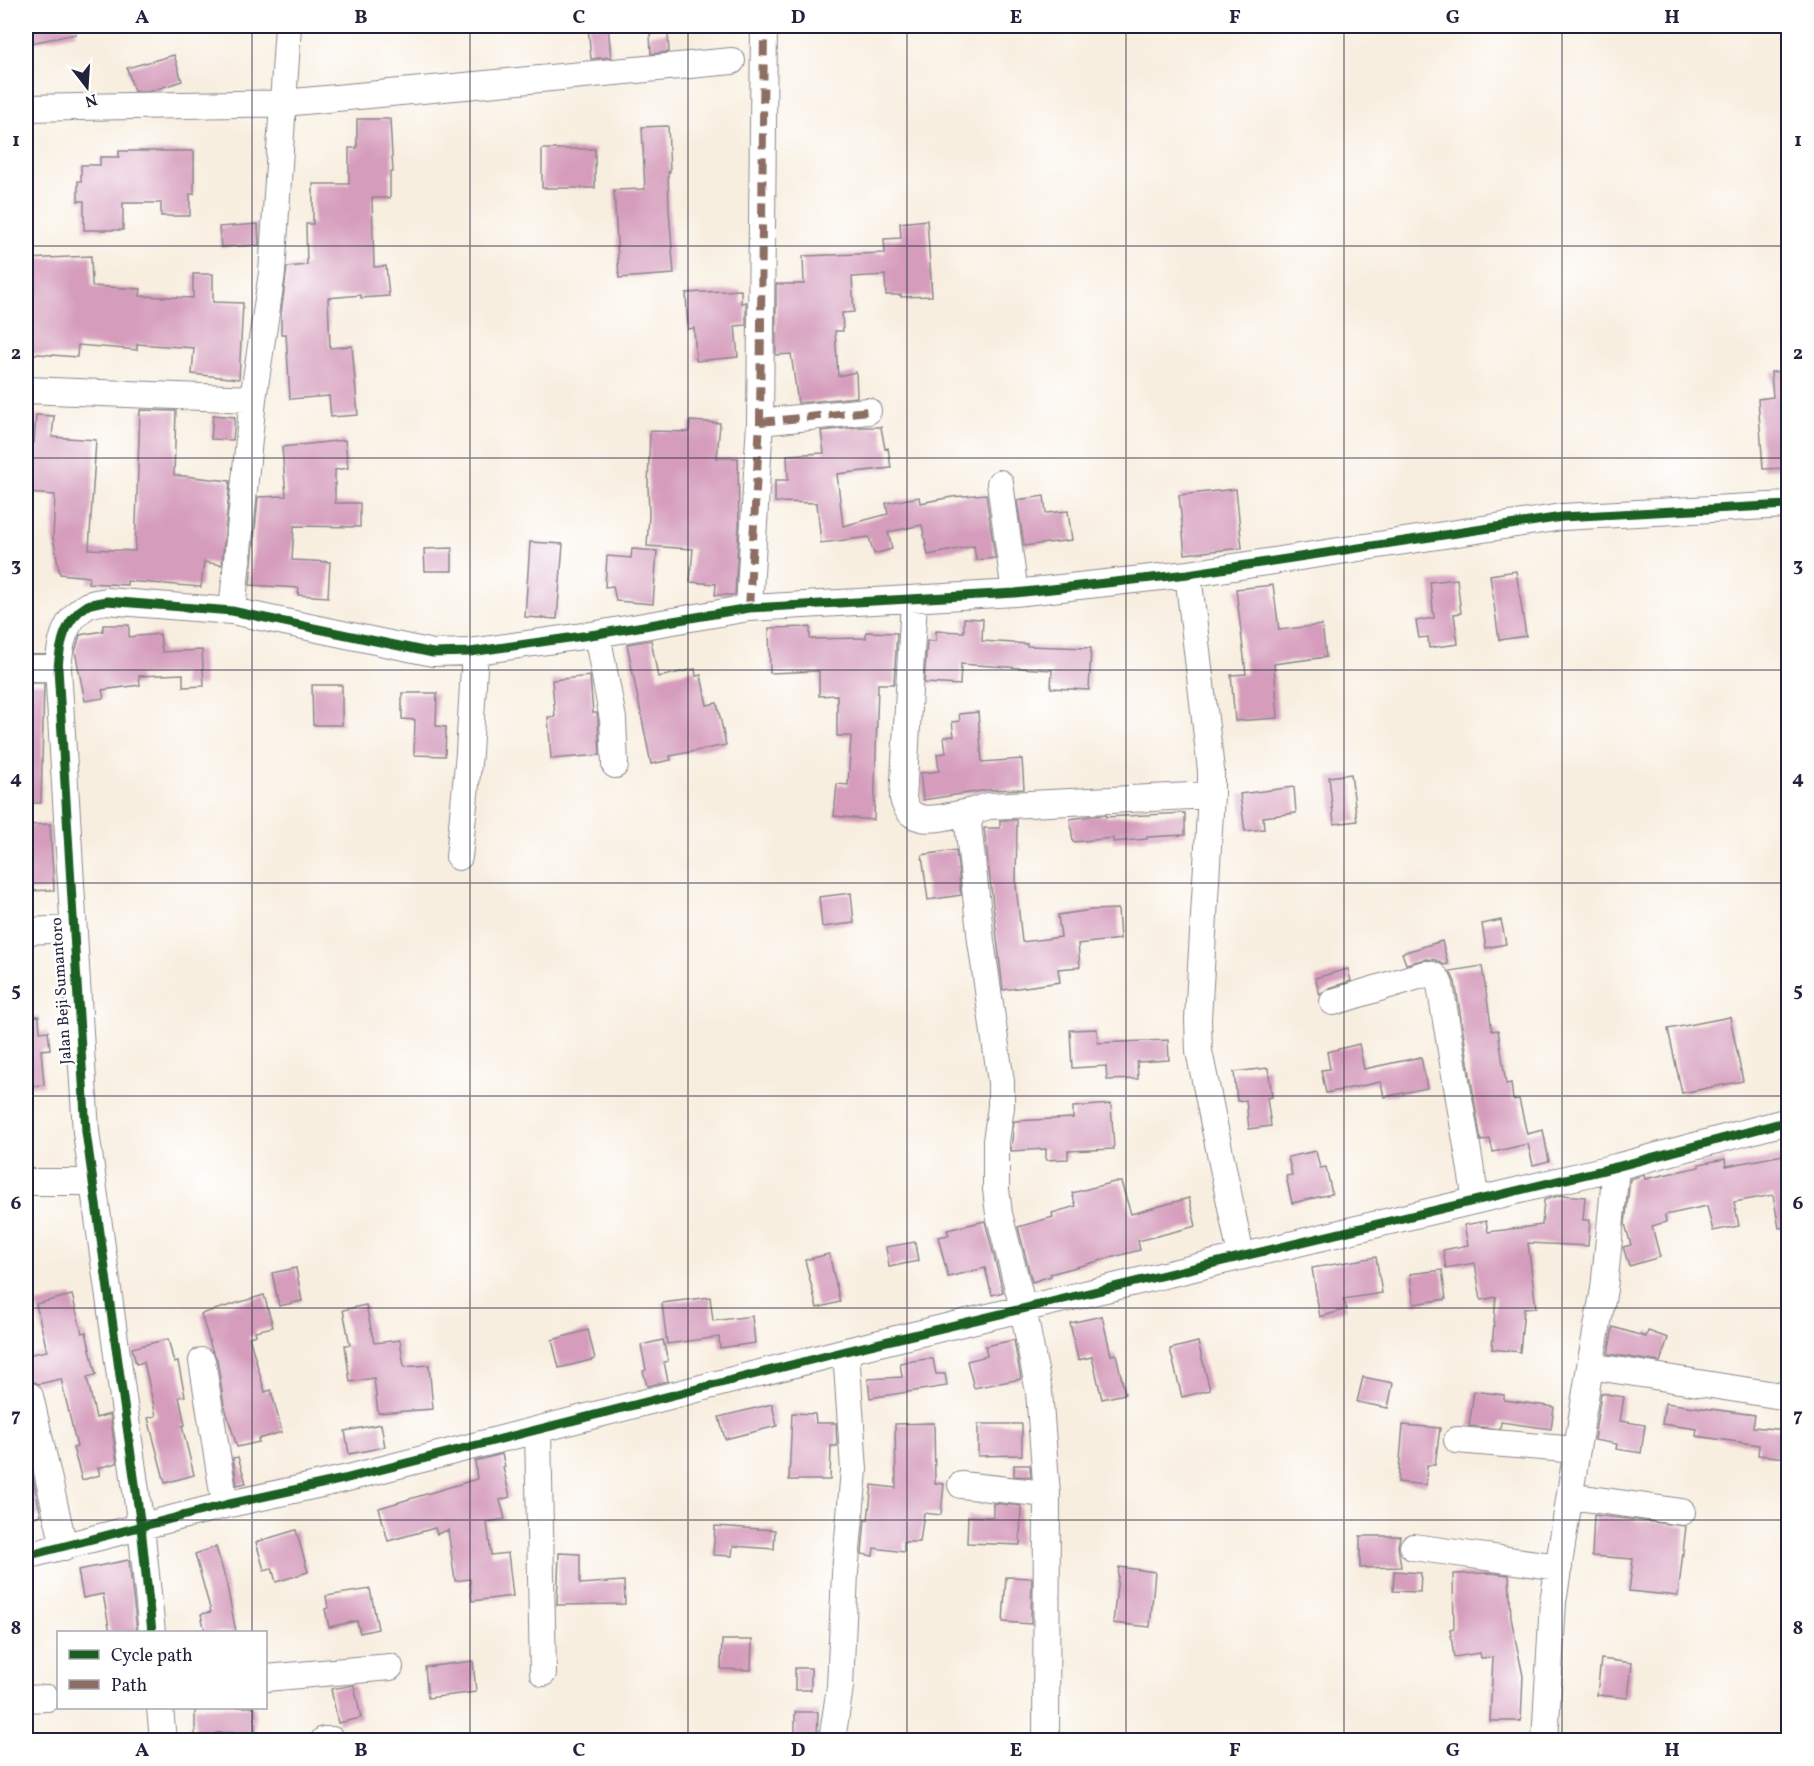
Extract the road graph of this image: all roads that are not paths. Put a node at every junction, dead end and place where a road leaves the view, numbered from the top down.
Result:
1 (288, 26) edge
2 (764, 26) edge
3 (732, 61) dead end
4 (283, 103) junction
5 (26, 108) edge
6 (26, 390) edge
7 (253, 399) junction
8 (868, 411) dead end
9 (760, 422) junction
10 (1000, 483) dead end
11 (1788, 505) edge
12 (1188, 574) junction
13 (1015, 593) junction
14 (914, 600) junction
15 (749, 608) junction
16 (232, 612) junction
17 (597, 634) junction
18 (475, 651) junction
19 (26, 668) edge
20 (58, 668) junction
21 (615, 765) dead end
22 (1211, 795) junction
23 (973, 811) junction
24 (459, 857) dead end
25 (73, 929) junction
26 (26, 932) edge
27 (1333, 1002) dead end
28 (1788, 1121) edge
29 (1616, 1167) junction
30 (26, 1182) edge
31 (92, 1182) junction
32 (1476, 1200) junction
33 (1241, 1256) junction
34 (1023, 1308) junction
35 (846, 1351) junction
36 (202, 1361) dead end
37 (1590, 1366) junction
38 (30, 1396) dead end
39 (1788, 1397) edge
40 (537, 1431) junction
41 (1458, 1440) dead end
42 (1577, 1450) junction
43 (961, 1485) dead end
44 (1047, 1494) junction
45 (1570, 1496) junction
46 (225, 1505) junction
47 (1682, 1512) dead end
48 (141, 1527) junction
49 (64, 1547) junction
50 (1413, 1547) dead end
51 (26, 1556) edge
52 (1559, 1567) junction
53 (152, 1631) edge
54 (390, 1667) dead end
55 (543, 1673) dead end
56 (267, 1678) edge
57 (160, 1709) edge
58 (164, 1740) edge
59 (324, 1740) edge
60 (332, 1740) edge
61 (832, 1740) edge
62 (1046, 1740) edge
63 (1545, 1740) edge

1 - 4 street
2 - 9 street
3 - 4 street
4 - 5 street
4 - 7 street
6 - 7 street
7 - 16 street
8 - 9 street
9 - 15 street
10 - 13 street
11 - 12 street
12 - 13 street
12 - 22 street
13 - 14 street
14 - 15 street
14 - 23 street
15 - 17 street
16 - 18 street
16 - 20 street, Jalan Beji Sumantoro
17 - 18 street
17 - 21 street
18 - 24 street
19 - 20 street
20 - 25 street, Jalan Beji Sumantoro
22 - 23 street
22 - 33 street
23 - 34 street
25 - 26 street
25 - 31 street, Jalan Beji Sumantoro
27 - 32 street
28 - 29 street
29 - 32 street
29 - 37 street
30 - 31 street
31 - 48 street, Jalan Beji Sumantoro
32 - 33 street
33 - 34 street
34 - 35 street
34 - 44 street
35 - 40 street
35 - 61 street
36 - 46 street
37 - 39 street
37 - 42 street
38 - 49 street
40 - 46 street
40 - 55 street
41 - 42 street
42 - 45 street
43 - 44 street
44 - 62 street
45 - 47 street
45 - 52 street
46 - 48 street
48 - 49 street
48 - 53 street, Jalan Beji Sumantoro
49 - 51 street
50 - 52 street
52 - 63 street
54 - 56 street
57 - 58 street
59 - 60 street

